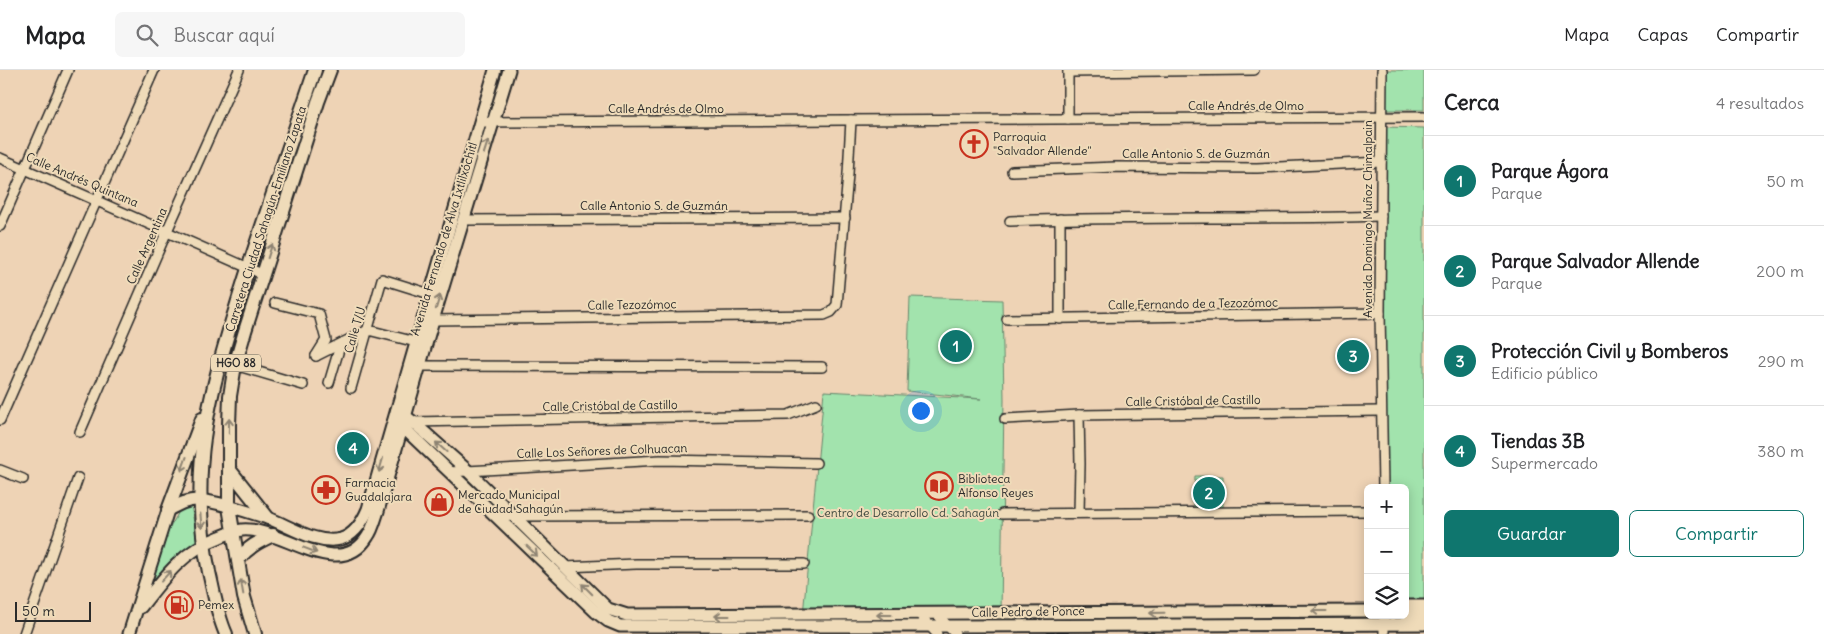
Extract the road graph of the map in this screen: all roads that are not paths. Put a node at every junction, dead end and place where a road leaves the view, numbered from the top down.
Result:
1 (68, 70) edge
2 (154, 70) edge
3 (239, 70) edge
4 (315, 70) edge
5 (330, 70) edge
6 (495, 70) edge
7 (509, 70) edge
8 (1254, 70) edge
9 (1382, 70) edge
10 (1068, 71) edge
11 (1381, 118) junction
12 (1424, 118) edge
13 (1068, 119) junction
14 (851, 120) junction
15 (481, 122) junction
16 (493, 122) junction
17 (0, 158) edge
18 (1381, 162) junction
19 (24, 169) junction
20 (1012, 171) dead end
21 (98, 200) junction
22 (1381, 216) junction
23 (845, 218) junction
24 (1060, 219) junction
25 (463, 220) junction
26 (1010, 221) dead end
27 (1, 222) edge
28 (167, 231) junction
29 (248, 267) junction
30 (262, 274) junction
31 (430, 294) junction
32 (275, 303) dead end
33 (1380, 313) junction
34 (1060, 319) junction
35 (433, 320) junction
36 (1006, 320) dead end
37 (368, 330) junction
38 (416, 342) junction
39 (340, 346) junction
40 (235, 365) junction
41 (420, 366) junction
42 (822, 367) dead end
43 (330, 383) dead end
44 (302, 385) dead end
45 (351, 388) dead end
46 (210, 403) junction
47 (816, 404) dead end
48 (1382, 411) junction
49 (1079, 415) junction
50 (1005, 419) dead end
51 (0, 420) edge
52 (403, 420) junction
53 (80, 432) dead end
54 (816, 463) dead end
55 (229, 469) junction
56 (0, 470) edge
57 (467, 470) junction
58 (450, 472) junction
59 (78, 478) dead end
60 (22, 479) dead end
61 (1383, 484) edge
62 (200, 500) junction
63 (229, 507) junction
64 (168, 510) junction
65 (1364, 511) edge
66 (249, 513) junction
67 (1079, 513) junction
68 (1002, 514) dead end
69 (808, 515) dead end
70 (515, 516) junction
71 (497, 517) junction
72 (268, 518) junction
73 (251, 530) junction
74 (233, 532) junction
75 (273, 535) junction
76 (203, 543) junction
77 (238, 560) junction
78 (804, 564) dead end
79 (565, 567) junction
80 (1409, 606) edge
81 (1424, 606) edge
82 (1364, 611) edge
83 (136, 614) junction
84 (919, 614) junction
85 (937, 614) junction
86 (1409, 615) edge
87 (1424, 615) edge
88 (1384, 624) edge
89 (1424, 624) edge
90 (933, 630) edge
91 (951, 630) edge
92 (24, 634) edge
93 (129, 634) edge
94 (226, 634) edge
95 (255, 634) edge

1 - 19 street
2 - 21 street
3 - 28 street, Calle Argentina
4 - 29 main road, Carretera Ciudad Sahagún-Emiliano Zapata / HGO 88
30 -> 5 main road, Carretera Ciudad Sahagún-Emiliano Zapata / HGO 88
6 - 15 street, Avenida Fernando de Alva Ixtlilxóchitl
7 - 16 street, Avenida Fernando de Alva Ixtlilxóchitl
8 - 10 street
9 - 11 street, Avenida Domingo Muñoz Chimalpain
10 - 13 street
11 - 12 street, Calle Andrés de Olmo
11 - 13 street, Calle Andrés de Olmo
11 - 18 street, Avenida Domingo Muñoz Chimalpain
13 - 14 street, Calle Andrés de Olmo
14 - 16 street, Calle Andrés de Olmo
14 - 23 street
15 - 16 street, Calle Andrés de Olmo
15 - 31 street, Avenida Fernando de Alva Ixtlilxóchitl
25 -> 16 street, Avenida Fernando de Alva Ixtlilxóchitl
17 - 19 street, Calle Andrés Quintana
18 - 20 street, Calle Antonio S. de Guzmán
18 - 22 street, Avenida Domingo Muñoz Chimalpain
19 - 21 street, Calle Andrés Quintana
19 - 27 street
21 - 28 street, Calle Andrés Quintana
21 - 51 street
22 - 24 street
22 - 33 street, Avenida Domingo Muñoz Chimalpain
23 - 25 street, Calle Antonio S. de Guzmán
23 - 35 street, Calle Tezozómoc
24 - 26 street
24 - 34 street
35 -> 25 street, Avenida Fernando de Alva Ixtlilxóchitl
28 - 29 street, Calle Andrés Quintana
28 - 53 street, Calle Argentina
29 - 30 street, Calle Andrés Quintana
29 - 46 main road, Carretera Ciudad Sahagún-Emiliano Zapata / HGO 88
30 - 40 main road, Carretera Ciudad Sahagún-Emiliano Zapata / HGO 88
31 - 37 street, Calle T/U
31 - 38 street, Avenida Fernando de Alva Ixtlilxóchitl
32 - 39 street
33 - 34 street, Calle Fernando de a Tezozómoc
33 - 48 street, Avenida Domingo Muñoz Chimalpain
34 - 36 street, Calle Fernando de a Tezozómoc
35 - 41 street, Avenida Fernando de Alva Ixtlilxóchitl
37 - 38 street
37 - 39 street
37 - 45 street, Calle T/U
38 - 52 street, Avenida Fernando de Alva Ixtlilxóchitl
39 - 43 street
40 - 44 street
55 -> 40 main road, Carretera Ciudad Sahagún-Emiliano Zapata / HGO 88
41 - 42 street
41 - 52 street, Avenida Fernando de Alva Ixtlilxóchitl
46 - 62 main road, Carretera Ciudad Sahagún-Emiliano Zapata / HGO 88
46 -> 64 main road
47 - 52 street, Calle Cristóbal de Castillo
48 - 49 street, Calle Cristóbal de Castillo
48 - 61 street, Avenida Domingo Muñoz Chimalpain
49 - 50 street, Calle Cristóbal de Castillo
49 - 67 street
57 -> 52 street
52 - 58 street
52 -> 72 street, Avenida Fernando de Alva Ixtlilxóchitl
75 -> 52 street, Avenida Fernando de Alva Ixtlilxóchitl
54 - 57 street, Calle Los Señores de Colhuacan
55 - 63 main road, Carretera Ciudad Sahagún-Emiliano Zapata / HGO 88
55 - 72 main road
56 - 60 street
57 - 58 street, Calle Los Señores de Colhuacan
57 - 70 street
58 - 71 street
59 - 92 street
62 - 63 street, Avenida Fernando de Alva Ixtlilxóchitl
62 - 64 street, Avenida Fernando de Alva Ixtlilxóchitl
62 -> 76 main road, Carretera Ciudad Sahagún-Emiliano Zapata / HGO 88
63 - 66 street, Avenida Fernando de Alva Ixtlilxóchitl
63 - 74 main road, Carretera Ciudad Sahagún-Emiliano Zapata / HGO 88
64 - 83 street
65 - 67 street
66 - 72 street, Avenida Fernando de Alva Ixtlilxóchitl
66 - 73 street
67 - 68 street
69 - 70 street
70 - 71 street
70 - 79 street
71 -> 90 street, Calle Pedro de Ponce
73 - 74 street, Avenida Fernando de Alva Ixtlilxóchitl
73 - 75 street, Avenida Fernando de Alva Ixtlilxóchitl
74 - 76 street, Avenida Fernando de Alva Ixtlilxóchitl
74 - 77 main road, Carretera Ciudad Sahagún-Emiliano Zapata / HGO 88
75 - 77 main road
83 -> 76 street, Avenida Fernando de Alva Ixtlilxóchitl
76 - 94 main road, Carretera Ciudad Sahagún-Emiliano Zapata / HGO 88
95 -> 77 main road, Carretera Ciudad Sahagún-Emiliano Zapata / HGO 88
78 - 79 street
84 -> 79 street, Calle Pedro de Ponce
80 - 81 street
82 -> 85 street, Calle Pedro de Ponce
83 - 93 street
84 - 85 street, Calle Pedro de Ponce
84 - 90 street
85 - 91 street
86 - 87 street
88 - 89 street, Calle Pedro de Ponce
88 - 91 street, Calle Pedro de Ponce
90 - 91 street, Calle Pedro de Ponce

